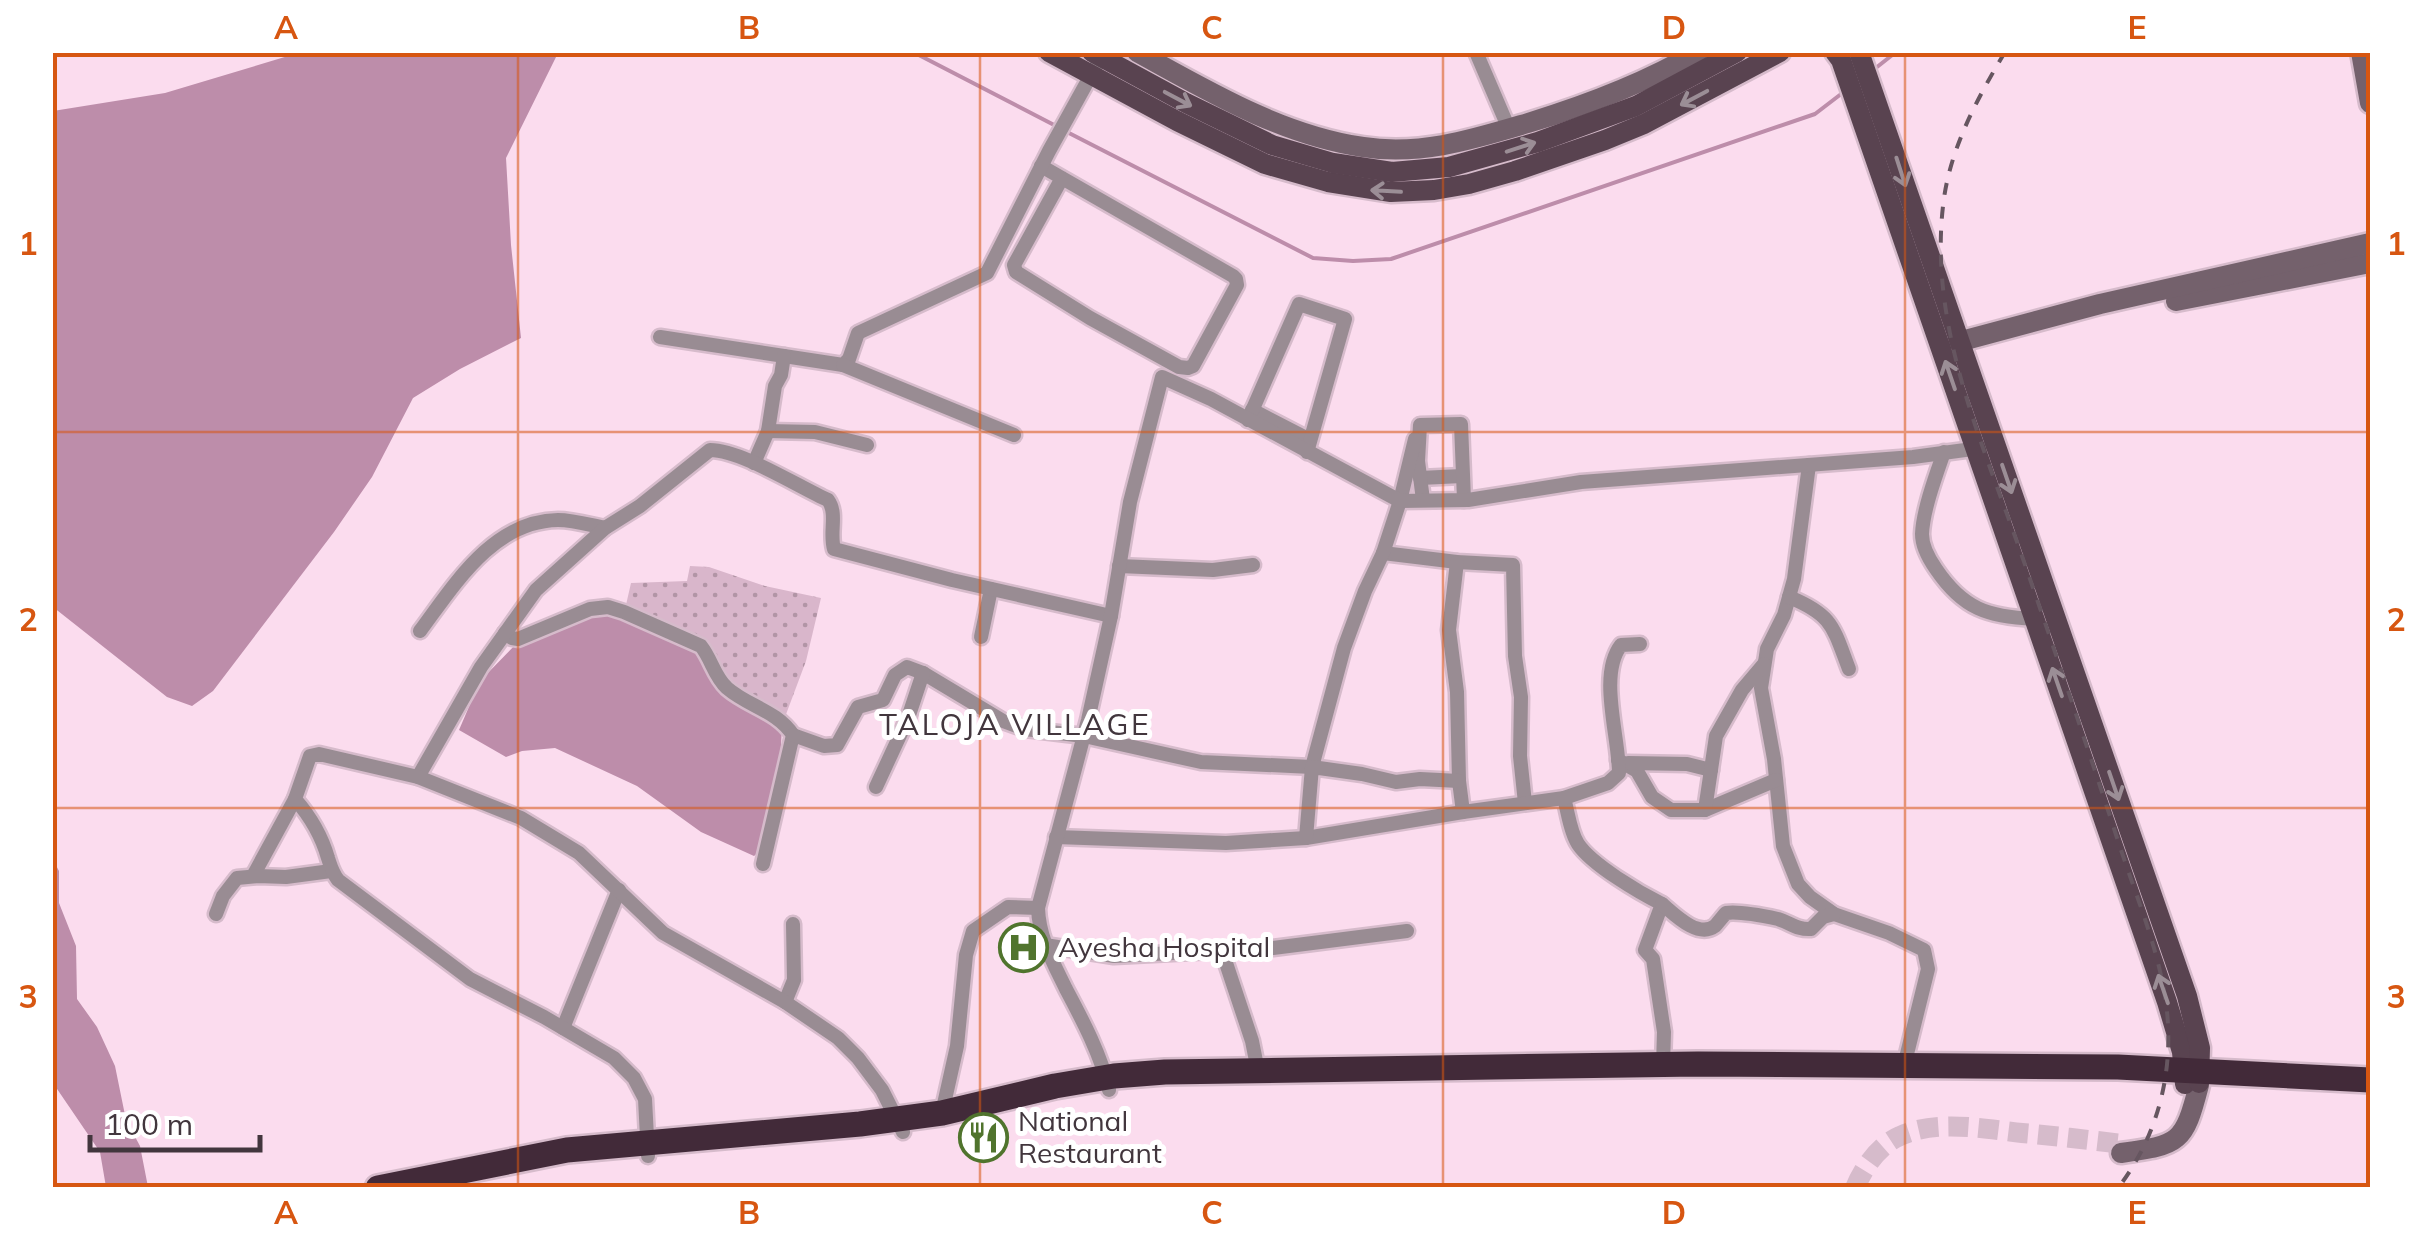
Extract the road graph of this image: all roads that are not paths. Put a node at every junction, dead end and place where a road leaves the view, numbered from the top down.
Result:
1 (1049, 52) edge
2 (1137, 52) edge
3 (1476, 52) edge
4 (1698, 52) edge
5 (1737, 52) edge
6 (1780, 52) edge
7 (1836, 52) edge
8 (2361, 52) edge
9 (1092, 69) edge
10 (1859, 75) edge
11 (2370, 103) edge
12 (1509, 128) junction
13 (1041, 166) junction
14 (1062, 178) junction
15 (2370, 243) edge
16 (2370, 263) edge
17 (660, 337) dead end
18 (1961, 348) junction
19 (784, 356) junction
20 (843, 365) junction
21 (1250, 415) junction
22 (768, 432) junction
23 (1014, 434) dead end
24 (1415, 439) dead end
25 (868, 445) dead end
26 (1308, 446) junction
27 (1985, 446) junction
28 (1944, 452) junction
29 (754, 463) junction
30 (1809, 465) junction
31 (1462, 476) junction
32 (1420, 478) junction
33 (1423, 500) junction
34 (1464, 500) junction
35 (1400, 501) junction
36 (605, 528) junction
37 (1383, 553) junction
38 (1457, 562) junction
39 (1253, 565) dead end
40 (1118, 566) junction
41 (991, 589) junction
42 (1789, 597) junction
43 (1111, 616) junction
44 (2034, 619) junction
45 (420, 630) dead end
46 (505, 633) junction
47 (981, 638) dead end
48 (1640, 644) dead end
49 (1765, 663) junction
50 (1848, 669) dead end
51 (923, 673) junction
52 (793, 735) junction
53 (1084, 736) junction
54 (1621, 762) junction
55 (1312, 767) junction
56 (1711, 770) junction
57 (418, 778) junction
58 (1776, 780) junction
59 (1459, 781) junction
60 (876, 787) dead end
61 (1564, 798) junction
62 (294, 800) junction
63 (1525, 804) junction
64 (1706, 810) junction
65 (1463, 812) junction
66 (1056, 837) junction
67 (1306, 838) junction
68 (764, 864) dead end
69 (332, 871) junction
70 (253, 876) junction
71 (619, 890) junction
72 (1662, 904) junction
73 (1038, 908) junction
74 (216, 914) dead end
75 (1834, 914) junction
76 (793, 924) dead end
77 (1407, 932) dead end
78 (1045, 946) junction
79 (1222, 950) junction
80 (785, 1002) junction
81 (563, 1028) junction
82 (1663, 1065) junction
83 (1904, 1066) junction
84 (1258, 1071) junction
85 (2192, 1077) junction
86 (2370, 1080) edge
87 (1108, 1084) junction
88 (2370, 1094) edge
89 (942, 1113) junction
90 (901, 1126) junction
91 (2122, 1148) tunnel mouth
92 (647, 1149) junction
93 (378, 1188) edge
94 (447, 1188) edge

1 - 9 main road
2 - 12 street
3 - 12 street
4 - 12 street
9 -> 5 main road
6 -> 9 main road
7 - 10 main road
8 - 11 street
9 - 13 street
10 -> 18 main road
27 -> 10 main road
13 - 14 street
13 - 20 street
14 - 14 street
15 - 18 street
16 - 18 street
17 - 19 street
18 - 27 main road
19 - 20 street
19 - 22 street
20 - 23 street
21 - 26 street
21 - 26 street
21 - 40 street
22 - 25 street
22 - 29 street
24 - 35 street
26 - 35 street
27 - 28 street
27 - 44 main road
27 -> 85 main road
28 - 30 street
28 - 44 street
29 - 36 street
29 - 41 street
30 - 34 street
30 - 42 street
31 - 32 street
31 - 32 street
31 - 34 street
32 - 33 street
33 - 34 street
33 - 35 street
35 - 37 street
36 - 45 street
36 - 46 street
37 - 38 street
37 - 55 street
38 - 59 street
38 - 63 street
39 - 40 street
40 - 43 street
41 - 43 street
41 - 47 street
42 - 49 street
42 - 50 street
43 - 53 street
85 -> 44 main road
46 - 52 street
46 - 57 street
48 - 54 street
49 - 56 street
49 - 58 street
51 - 52 street
51 - 53 street
51 - 60 street
52 - 68 street
53 - 55 street
53 - 66 street
54 - 56 street
54 - 61 street
54 - 64 street
55 - 59 street
55 - 67 street
56 - 64 street
57 - 62 street
57 - 71 street
58 - 64 street
58 - 75 street
59 - 65 street
61 - 63 street
61 - 72 street
62 - 69 street
62 - 70 street
63 - 65 street
65 - 67 street
66 - 67 street
66 - 73 street
69 - 70 street
69 - 81 street
70 - 74 street
71 - 80 street
71 - 81 street
72 - 75 street
72 - 82 street
73 - 78 street
73 - 89 street
75 - 83 street
76 - 80 street
77 - 79 street
78 - 79 street
78 - 87 street
79 - 84 street
80 - 90 street
81 - 92 street
82 - 83 highway
82 - 84 highway
83 - 85 highway
84 - 87 highway
85 - 86 highway
85 - 87 highway
85 - 88 highway
85 - 91 street
87 - 89 highway
87 - 90 highway
89 - 90 highway
90 - 92 highway
92 - 93 highway
92 - 94 highway

